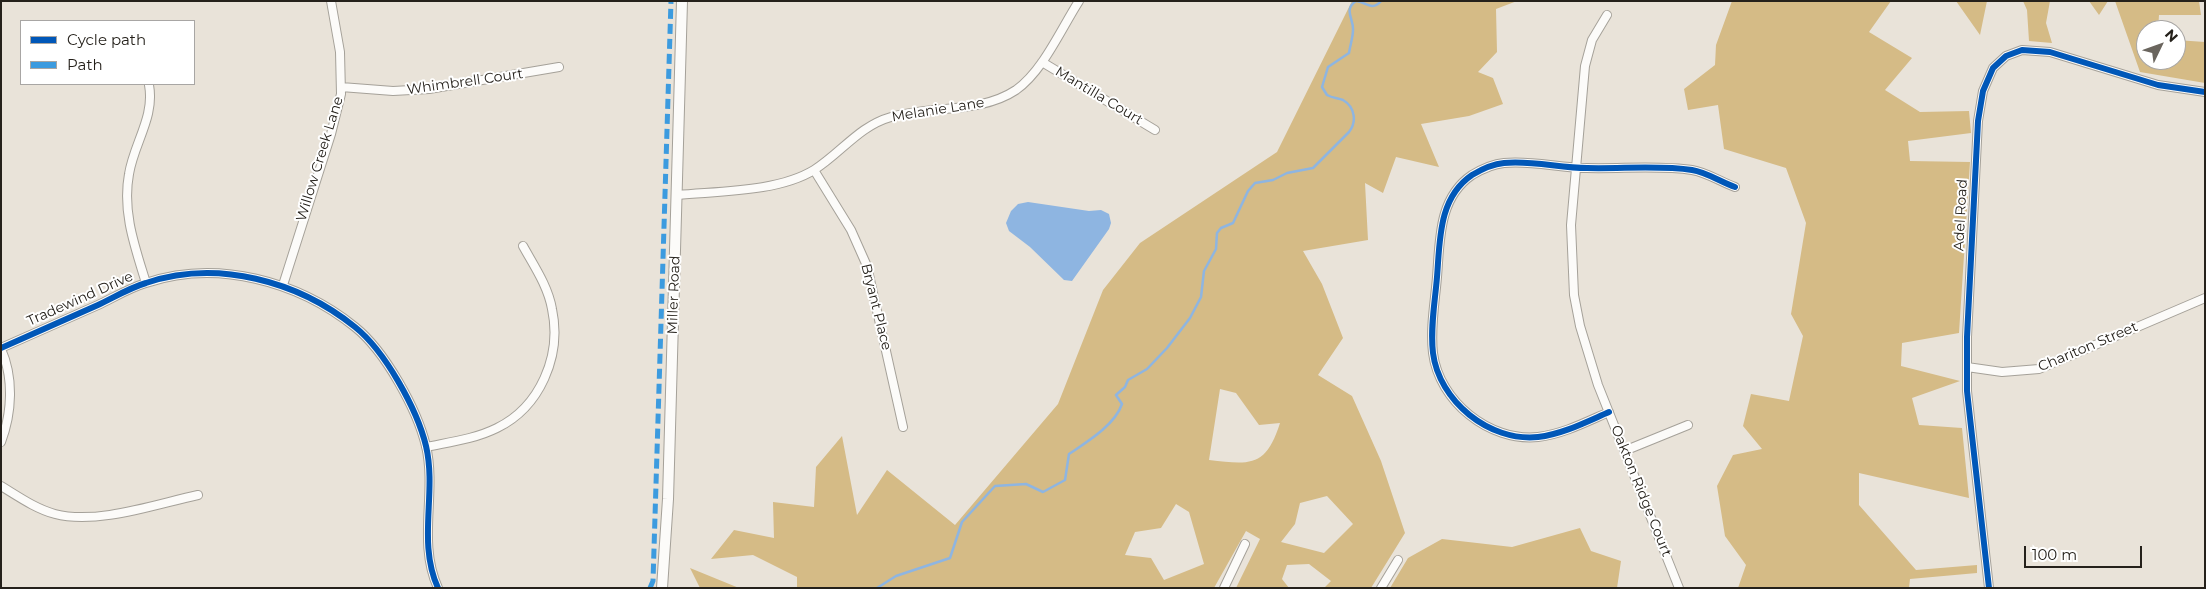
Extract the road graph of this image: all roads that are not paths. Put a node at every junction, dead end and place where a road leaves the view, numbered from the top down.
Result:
1 (331, 1) edge
2 (682, 1) edge
3 (1079, 1) edge
4 (1607, 15) dead end
5 (1042, 62) junction
6 (559, 67) dead end
7 (149, 85) dead end
8 (341, 87) junction
9 (2205, 92) edge
10 (1156, 130) dead end
11 (1575, 168) junction
12 (814, 170) junction
13 (1734, 187) dead end
14 (678, 195) junction
15 (523, 246) dead end
16 (146, 283) junction
17 (283, 286) junction
18 (2205, 298) edge
19 (1, 349) edge
20 (1967, 367) junction
21 (1609, 412) junction
22 (1688, 425) dead end
23 (903, 426) dead end
24 (1, 442) edge
25 (426, 447) junction
26 (1624, 451) junction
27 (1, 486) edge
28 (198, 495) dead end
29 (1245, 544) dead end
30 (1398, 560) dead end
31 (1226, 587) edge
32 (438, 588) edge
33 (662, 588) edge
34 (1381, 588) edge
35 (1679, 588) edge
36 (1989, 588) edge

1 - 8 street, Willow Creek Lane
2 - 14 street, Miller Road
3 - 5 street, Melanie Lane
4 - 11 street, Oakton Ridge Court
5 - 10 street, Mantilla Court
5 - 12 street, Melanie Lane
6 - 8 street, Whimbrell Court
7 - 16 street
8 - 17 street, Willow Creek Lane
9 - 20 street, Adel Road
11 - 13 street
11 - 21 street, Oakton Ridge Court
11 - 21 street
12 - 14 street, Melanie Lane
12 - 23 street, Bryant Place
14 - 33 street, Miller Road
15 - 25 street
16 - 17 street, Tradewind Drive
16 - 19 street, Tradewind Drive
17 - 25 street, Tradewind Drive
18 - 20 street, Chariton Street
19 - 24 street
20 - 36 street, Adel Road
21 - 26 street, Oakton Ridge Court
22 - 26 street
25 - 32 street, Tradewind Drive
26 - 35 street, Oakton Ridge Court
27 - 28 street
29 - 31 street
30 - 34 street

